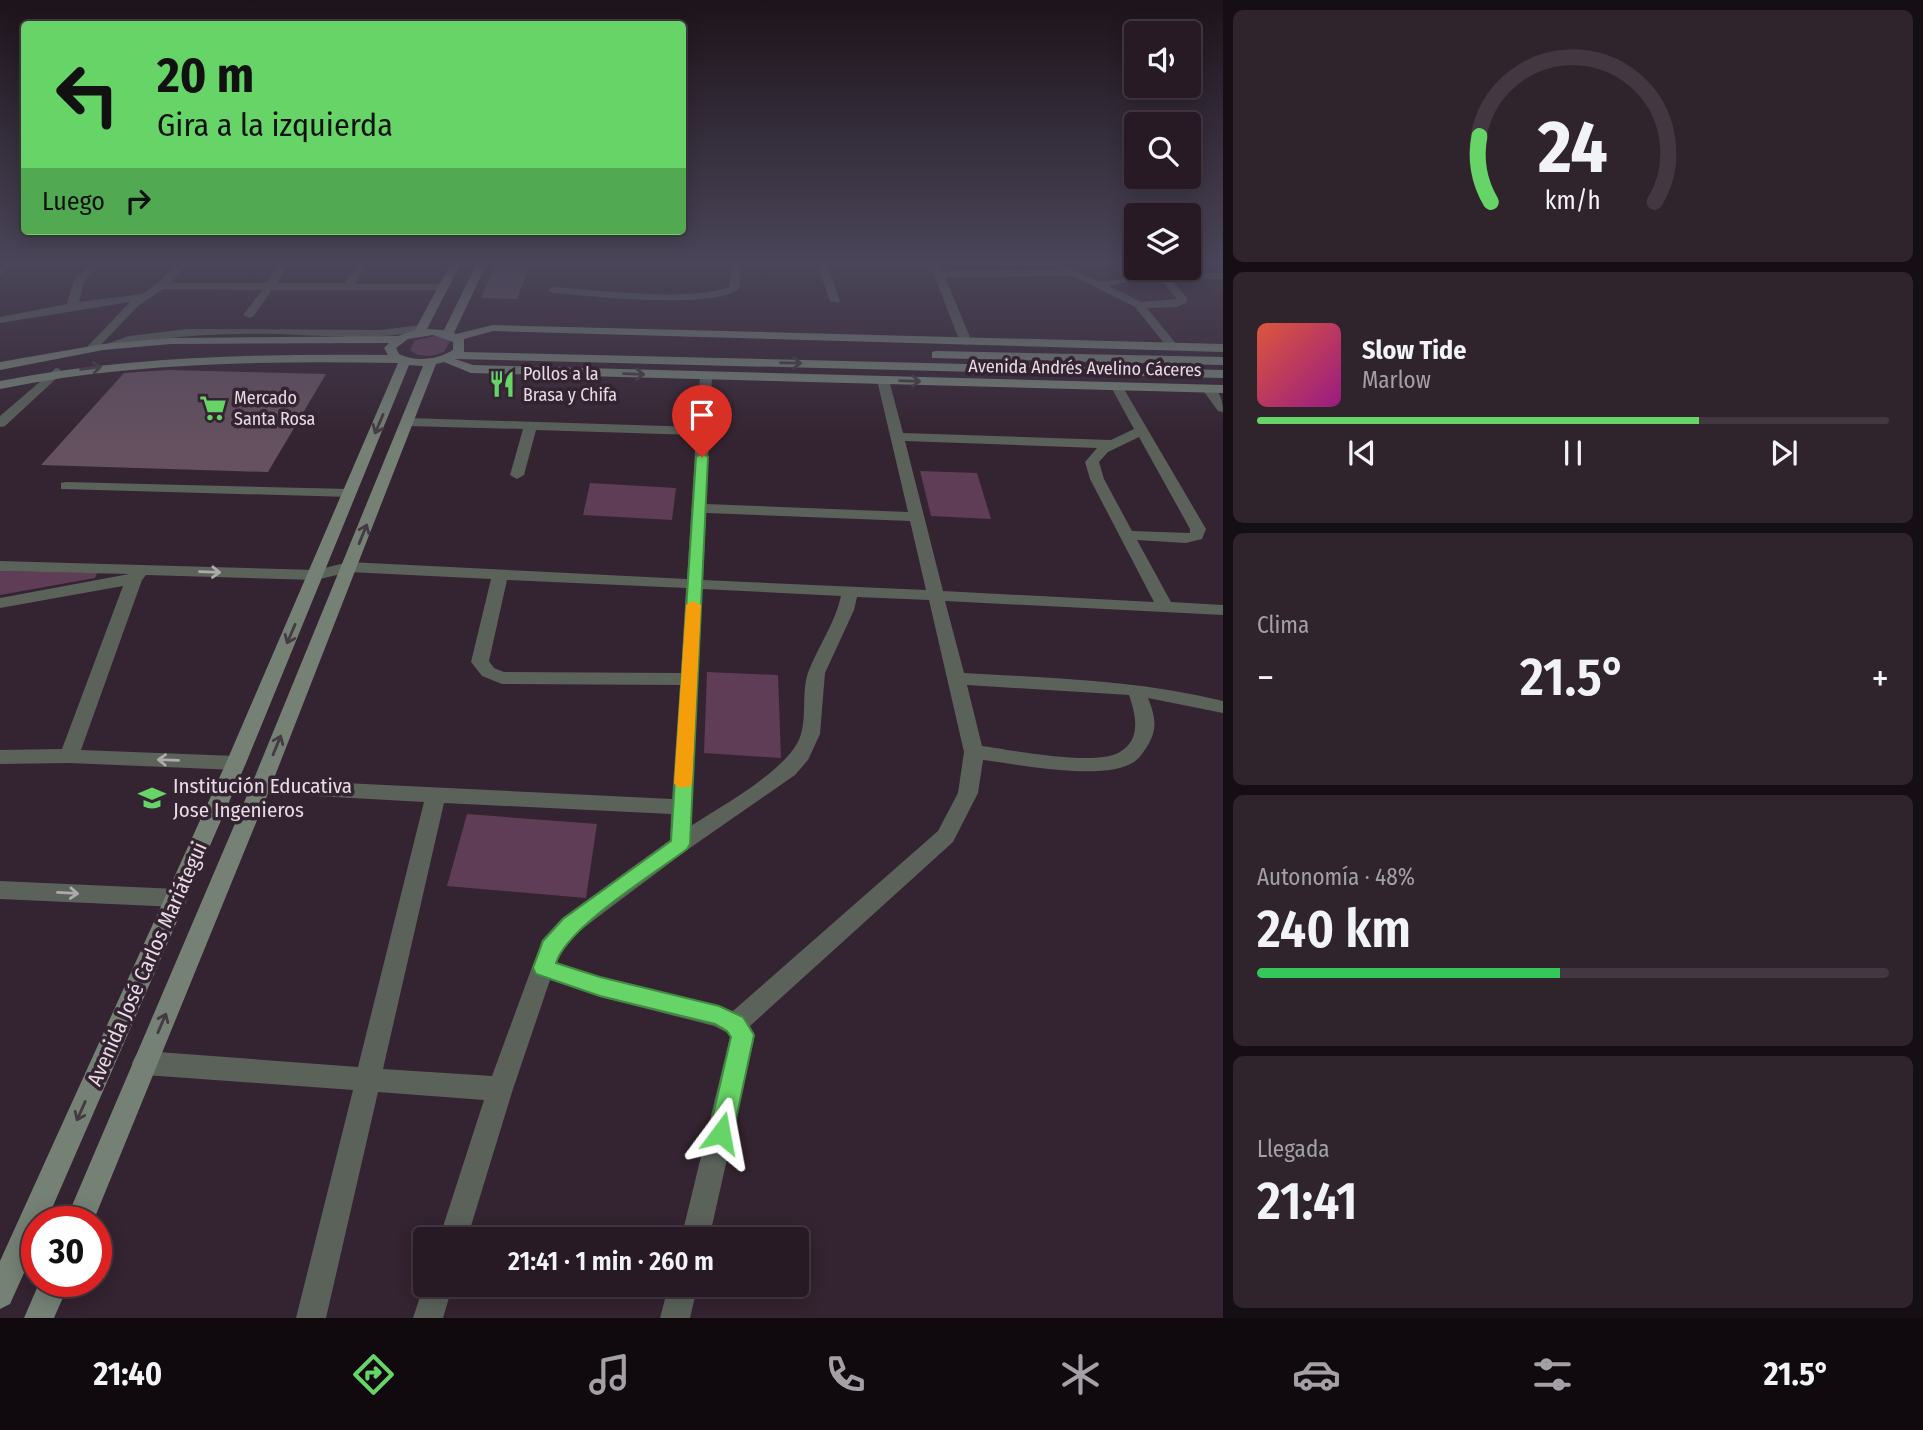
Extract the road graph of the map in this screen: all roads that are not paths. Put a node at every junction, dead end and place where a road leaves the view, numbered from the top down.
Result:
1 (116, 323) edge
2 (126, 323) edge
3 (425, 323) edge
4 (459, 323) edge
5 (958, 323) edge
6 (1153, 323) edge
7 (421, 331) junction
8 (400, 339) junction
9 (966, 342) junction
10 (103, 346) junction
11 (1172, 346) junction
12 (1223, 348) edge
13 (90, 349) junction
14 (449, 349) junction
15 (402, 360) junction
16 (1223, 360) edge
17 (0, 366) edge
18 (56, 372) junction
19 (1223, 374) edge
20 (706, 376) junction
21 (883, 380) junction
22 (0, 385) edge
23 (1117, 387) junction
24 (1208, 389) junction
25 (1223, 389) edge
26 (1223, 408) edge
27 (408, 422) junction
28 (0, 423) edge
29 (531, 426) junction
30 (1142, 430) junction
31 (703, 431) junction
32 (898, 437) junction
33 (1113, 444) junction
34 (517, 475) dead end
35 (66, 485) dead end
36 (350, 493) junction
37 (699, 508) junction
38 (918, 517) junction
39 (1127, 536) junction
40 (0, 566) edge
41 (349, 567) junction
42 (138, 574) junction
43 (316, 575) junction
44 (500, 575) junction
45 (695, 584) junction
46 (850, 591) junction
47 (938, 596) junction
48 (0, 603) edge
49 (1165, 607) junction
50 (1223, 610) edge
51 (958, 678) junction
52 (689, 679) junction
53 (1136, 690) junction
54 (1223, 707) edge
55 (974, 752) junction
56 (69, 756) junction
57 (0, 757) edge
58 (236, 763) junction
59 (261, 786) junction
60 (436, 795) junction
61 (682, 807) junction
62 (680, 844) junction
63 (0, 890) edge
64 (177, 898) junction
65 (544, 968) junction
66 (735, 1024) junction
67 (145, 1063) junction
68 (368, 1080) junction
69 (500, 1089) junction
70 (86, 1206) edge
71 (457, 1227) edge
72 (698, 1227) edge
73 (0, 1294) edge
74 (48, 1297) edge
75 (435, 1297) edge
76 (681, 1297) edge
77 (39, 1318) edge
78 (311, 1318) edge
79 (428, 1318) edge
80 (675, 1318) edge

1 - 13 street
2 - 10 street
3 - 7 street
4 - 14 street, Avenida José Carlos Mariátegui
5 - 9 street
6 - 11 street
7 - 8 street
7 - 10 lane
7 - 14 street
8 - 10 street
8 - 15 street, Avenida José Carlos Mariátegui
9 - 11 street, Avenida Andrés Avelino Cáceres
9 - 14 street, Avenida Andrés Avelino Cáceres
10 - 13 street
11 - 12 street, Avenida Andrés Avelino Cáceres
13 - 17 street
14 - 15 street
14 - 16 street, Avenida Andrés Avelino Cáceres
14 -> 19 street, Avenida Andrés Avelino Cáceres
14 -> 20 street, Avenida Andrés Avelino Cáceres
14 - 27 street, Avenida José Carlos Mariátegui
18 -> 15 street
15 -> 36 street, Avenida José Carlos Mariátegui
18 - 22 street
18 - 28 street
20 - 21 street, Avenida Andrés Avelino Cáceres
20 - 31 street
21 -> 23 street, Avenida Andrés Avelino Cáceres
21 - 32 street
23 - 24 street, Avenida Andrés Avelino Cáceres
23 - 30 street
24 - 25 street, Avenida Andrés Avelino Cáceres
24 - 26 street
27 - 29 street
41 -> 27 street, Avenida José Carlos Mariátegui
29 - 31 street
29 - 34 street
30 - 33 street
30 - 39 street
31 - 37 street
32 - 33 street
32 - 38 street
33 - 39 street
35 - 36 lane
36 - 43 street, Avenida José Carlos Mariátegui
37 - 38 street
37 - 45 street
38 - 47 street
39 - 49 street
40 - 42 street
41 - 43 street
41 - 44 street
59 -> 41 street, Avenida José Carlos Mariátegui
42 -> 43 street
42 - 48 street
42 - 56 street
43 -> 58 street, Avenida José Carlos Mariátegui
44 - 45 street
44 - 52 street
45 - 46 street
45 - 52 street
46 - 47 street
46 - 62 street
47 - 49 street
47 - 51 street
49 - 50 street
51 - 53 street
51 - 55 street
52 - 61 street
53 - 54 street
53 - 55 street
55 - 66 street
56 - 57 street
58 -> 56 street
58 - 64 street, Avenida José Carlos Mariátegui
59 - 60 street
67 -> 59 street, Avenida José Carlos Mariátegui
60 - 61 street
60 - 68 street
61 - 62 street
62 - 65 street
63 -> 64 street
64 -> 73 street, Avenida José Carlos Mariátegui
65 - 66 street
65 - 69 street
66 - 72 street
67 - 68 street
67 - 70 street, Avenida José Carlos Mariátegui
68 - 69 street
68 - 78 street
69 - 71 street
74 - 77 street
75 - 79 street
76 - 80 street

